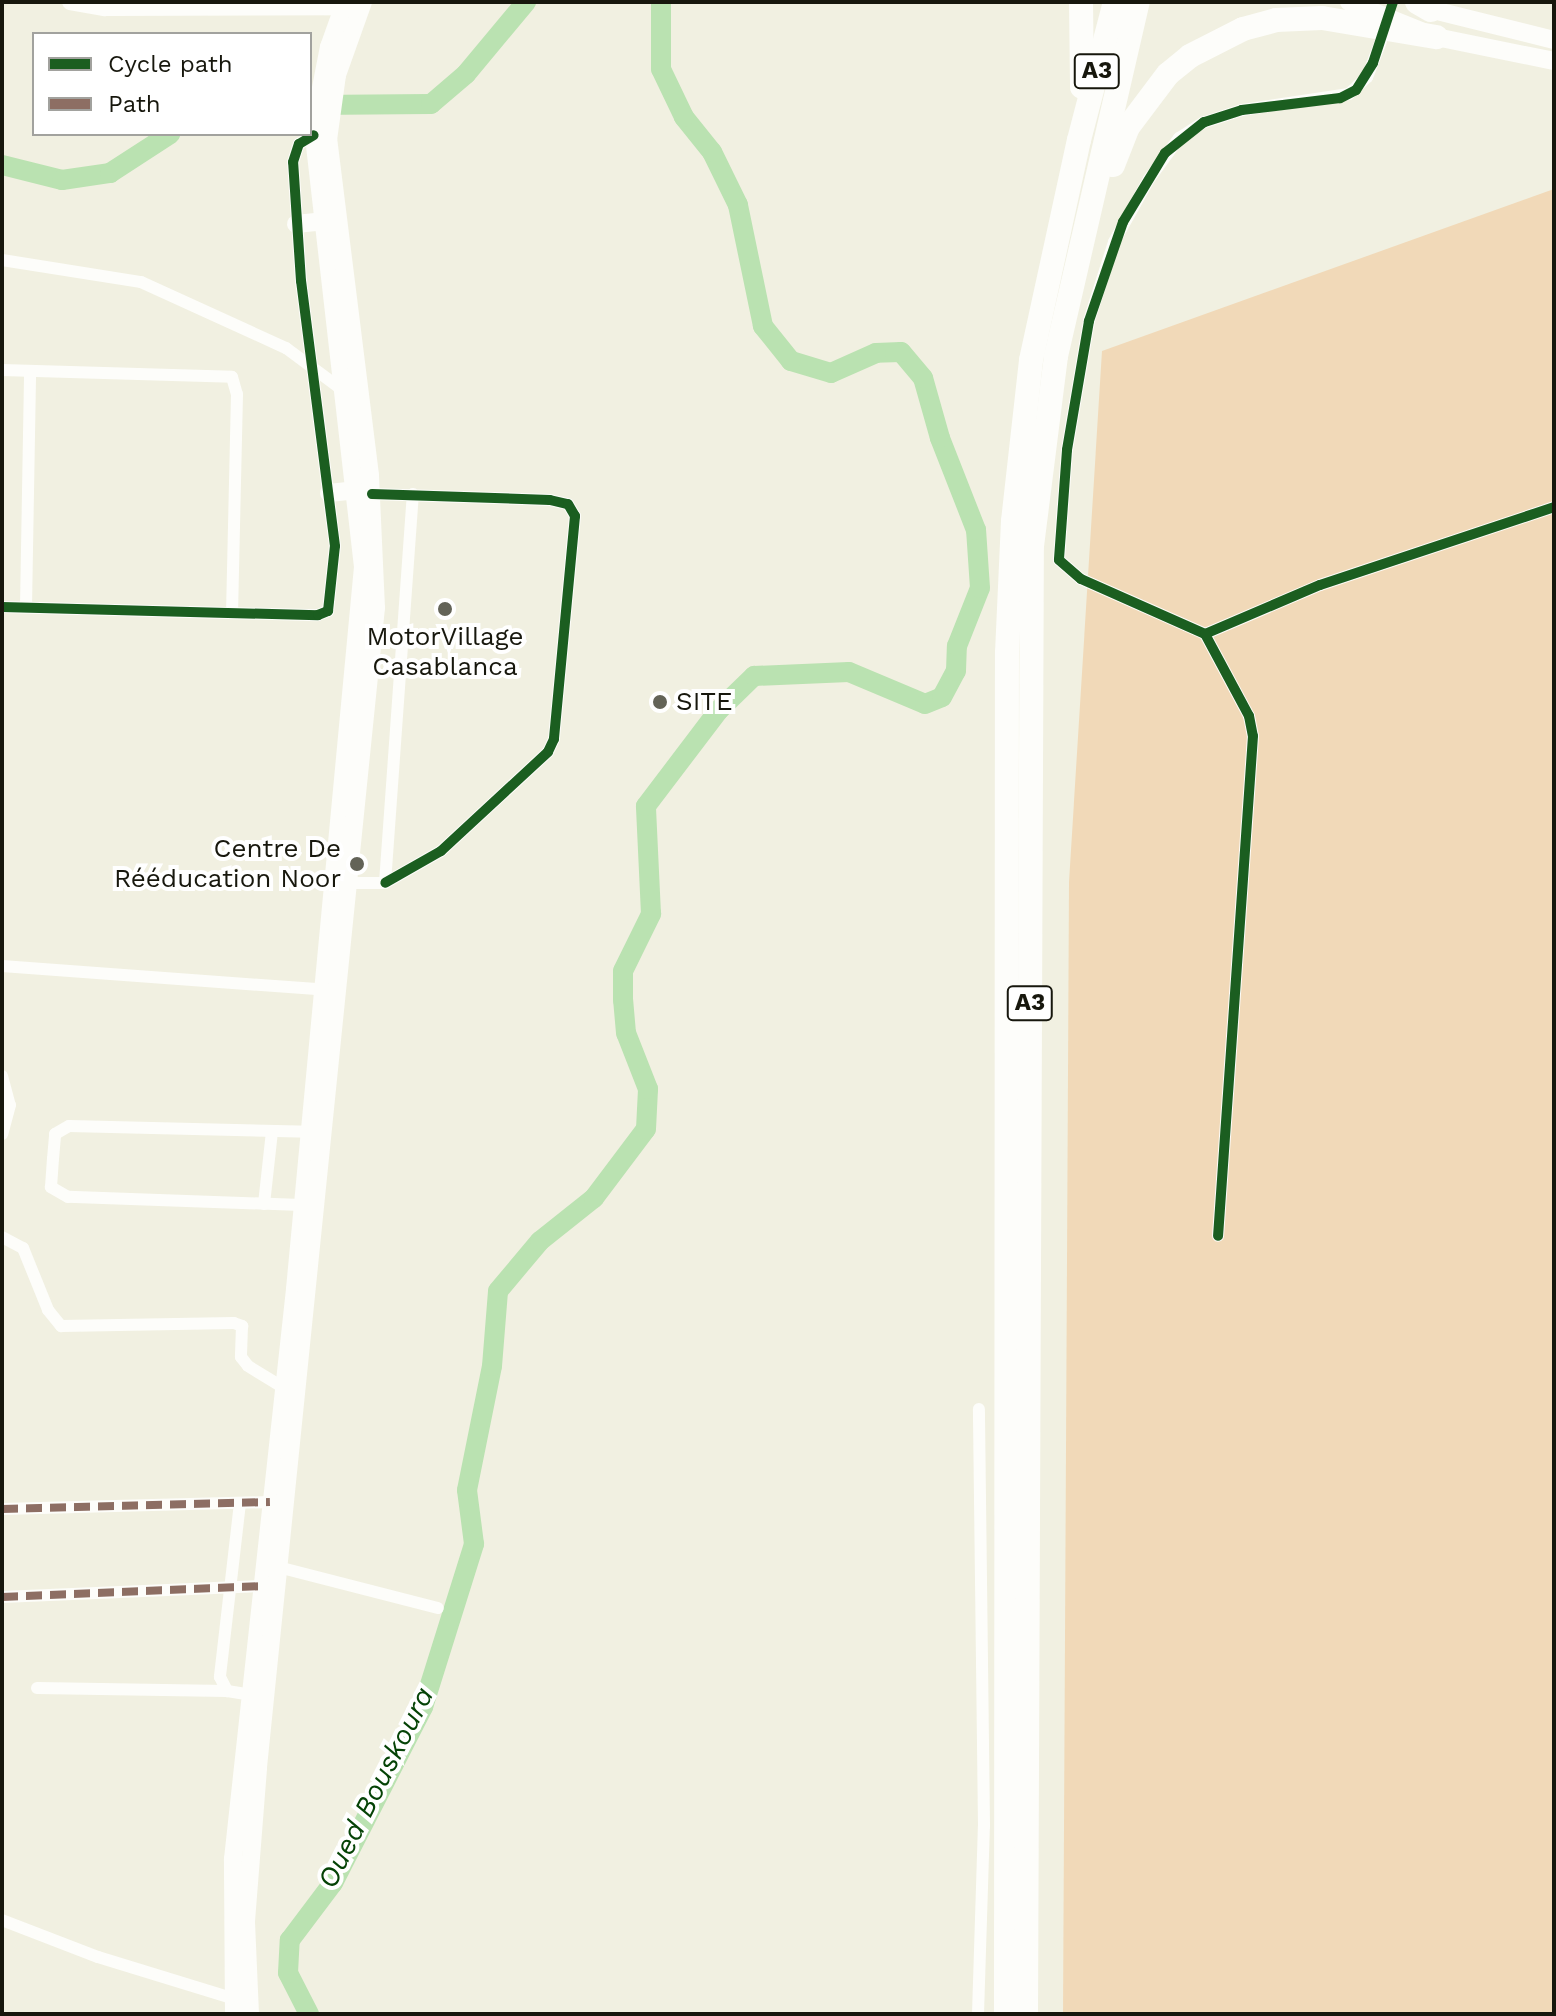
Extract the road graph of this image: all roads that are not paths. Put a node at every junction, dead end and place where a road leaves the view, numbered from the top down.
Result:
1 (70, 2) edge
2 (1081, 2) edge
3 (1115, 2) edge
4 (1138, 2) edge
5 (1349, 2) edge
6 (353, 4) edge
7 (1419, 5) edge
8 (303, 7) edge
9 (344, 27) junction
10 (1436, 37) junction
11 (1554, 40) edge
12 (1381, 41) dead end
13 (1554, 61) edge
14 (322, 113) junction
15 (314, 135) junction
16 (1079, 140) junction
17 (323, 221) junction
18 (296, 224) junction
19 (1083, 246) junction
20 (2, 260) edge
21 (312, 366) junction
22 (2, 370) edge
23 (30, 371) junction
24 (352, 390) junction
25 (364, 490) junction
26 (329, 493) junction
27 (413, 494) junction
28 (1554, 507) edge
29 (2, 607) edge
30 (26, 607) junction
31 (232, 613) junction
32 (1205, 634) junction
33 (342, 883) junction
34 (385, 883) junction
35 (2, 966) edge
36 (331, 990) junction
37 (2, 1076) edge
38 (272, 1132) junction
39 (309, 1132) junction
40 (2, 1134) edge
41 (264, 1204) junction
42 (305, 1216) junction
43 (1218, 1236) dead end
44 (2, 1237) edge
45 (284, 1388) junction
46 (979, 1409) dead end
47 (270, 1502) junction
48 (240, 1503) junction
49 (2, 1509) edge
50 (278, 1567) junction
51 (261, 1586) junction
52 (231, 1587) junction
53 (2, 1597) edge
54 (438, 1608) dead end
55 (37, 1688) dead end
56 (227, 1691) junction
57 (251, 1695) junction
58 (2, 1920) edge
59 (241, 2008) edge
60 (978, 2014) edge
61 (1006, 2014) edge
62 (1026, 2014) edge

1 - 8 street
2 - 16 highway
3 - 16 highway, A3
4 - 19 highway, A3
5 - 10 main road
6 - 8 street
6 - 9 main road
7 - 11 main road
8 - 9 street
9 - 14 main road
10 - 13 main road
10 - 19 highway
12 - 32 street
14 - 15 main road
14 - 24 main road
15 - 17 main road
15 - 18 street
16 - 61 highway, A3
17 - 18 main road
17 - 24 main road
18 - 21 street
19 - 62 highway, A3
20 - 21 street
21 - 24 street
21 - 26 street
22 - 23 street
23 - 30 street
23 - 31 street
24 - 25 main road
25 - 26 main road
25 - 27 street
25 - 33 main road
26 - 31 street
27 - 34 street
27 - 34 street
28 - 32 street
29 - 30 street
30 - 31 street
32 - 43 street
33 - 34 street
33 - 36 main road
35 - 36 street
36 - 39 main road
36 - 42 main road
37 - 40 street
38 - 39 street
38 - 41 street
38 - 41 street
39 - 42 main road
41 - 42 street
42 - 45 main road
42 - 50 main road
44 - 45 street
45 - 47 main road
46 - 60 street
47 - 48 street
47 - 51 main road
48 - 49 street
48 - 52 street
50 - 54 street
50 - 59 main road
51 - 52 street
51 - 57 main road
52 - 53 street
52 - 56 street
55 - 56 street
56 - 57 street
57 - 59 main road
58 - 59 street

